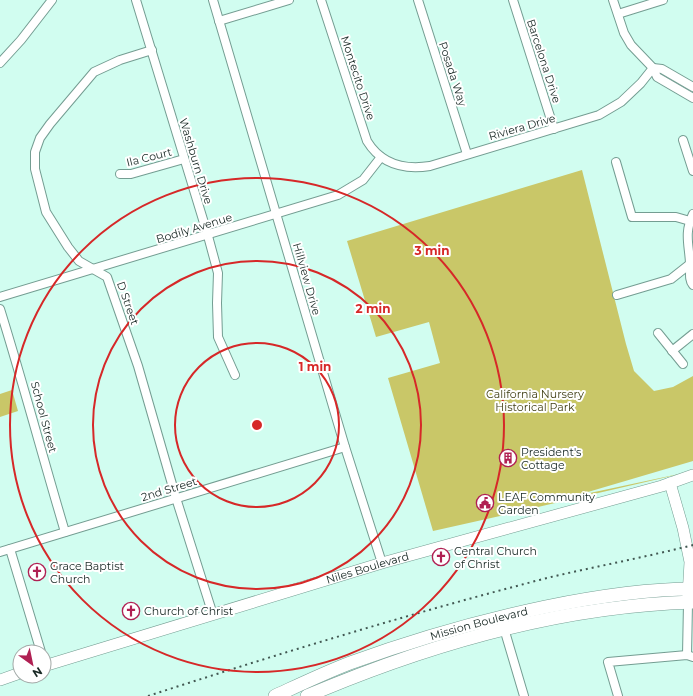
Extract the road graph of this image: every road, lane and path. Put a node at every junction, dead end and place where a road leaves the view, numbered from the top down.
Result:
1 (52, 0) edge
2 (136, 0) edge
3 (213, 0) edge
4 (289, 0) edge
5 (321, 0) edge
6 (418, 0) edge
7 (513, 0) edge
8 (614, 0) edge
9 (663, 0) edge
10 (618, 14) junction
11 (219, 21) junction
12 (152, 50) junction
13 (0, 63) edge
14 (653, 68) junction
15 (693, 87) edge
16 (693, 98) edge
17 (554, 129) junction
18 (683, 140) dead end
19 (467, 154) junction
20 (381, 157) junction
21 (184, 159) junction
22 (616, 162) dead end
23 (693, 171) edge
24 (120, 174) dead end
25 (276, 214) junction
26 (691, 217) edge
27 (208, 236) junction
28 (690, 240) edge
29 (690, 264) junction
30 (93, 269) junction
31 (693, 285) edge
32 (617, 296) dead end
33 (0, 297) edge
34 (0, 309) edge
35 (658, 333) dead end
36 (693, 334) edge
37 (672, 351) junction
38 (683, 364) dead end
39 (235, 375) dead end
40 (345, 448) junction
41 (693, 475) edge
42 (670, 483) junction
43 (176, 498) junction
44 (65, 532) junction
45 (10, 549) junction
46 (0, 552) edge
47 (382, 563) junction
48 (691, 589) edge
49 (690, 602) edge
50 (213, 615) junction
51 (501, 616) junction
52 (504, 630) junction
53 (39, 644) edge
54 (690, 656) edge
55 (52, 662) edge
56 (12, 676) edge
57 (0, 680) edge
58 (274, 696) edge
59 (307, 696) edge
60 (524, 696) edge
61 (618, 696) edge

1 - 13 street
2 - 12 street, Washburn Drive
3 - 11 street, Hillview Drive
4 - 11 street
5 - 20 street, Montecito Drive
6 - 19 street, Posada Way
7 - 17 street, Barcelona Drive
8 - 10 street
9 - 10 street
10 - 14 street
11 - 25 street, Hillview Drive
12 - 21 street, Washburn Drive
12 - 30 street, D Street
14 - 15 street
14 - 16 street
14 - 17 street, Riviera Drive
17 - 19 street, Riviera Drive
18 - 23 street
19 - 20 street, Riviera Drive
20 - 25 street, Bodily Avenue
21 - 24 street, Ila Court
21 - 27 street, Washburn Drive
22 - 26 street
25 - 27 street, Bodily Avenue
25 - 40 street, Hillview Drive
26 - 28 street
27 - 30 street, Bodily Avenue
27 - 39 street, Washburn Drive
28 - 29 street
29 - 31 street
29 - 32 street
30 - 33 street, Bodily Avenue
30 - 43 street, D Street
34 - 44 street, School Street
35 - 37 street
36 - 37 street
37 - 38 street
40 - 43 street, 2nd Street
40 - 47 street, Hillview Drive
41 - 42 main road, Niles Boulevard
42 - 47 main road, Niles Boulevard
42 - 48 main road
43 - 44 street, 2nd Street
43 - 50 street, D Street
44 - 45 street, 2nd Street
45 - 46 street, 2nd Street
45 - 53 street
47 - 50 main road, Niles Boulevard
48 - 49 main road
48 - 51 main road, Mission Boulevard
49 - 52 main road, Mission Boulevard
49 - 54 street
50 - 55 main road, Niles Boulevard
51 - 52 street
51 - 58 main road, Mission Boulevard
52 - 59 main road, Mission Boulevard
52 - 60 street
54 - 61 street
56 - 57 main road

